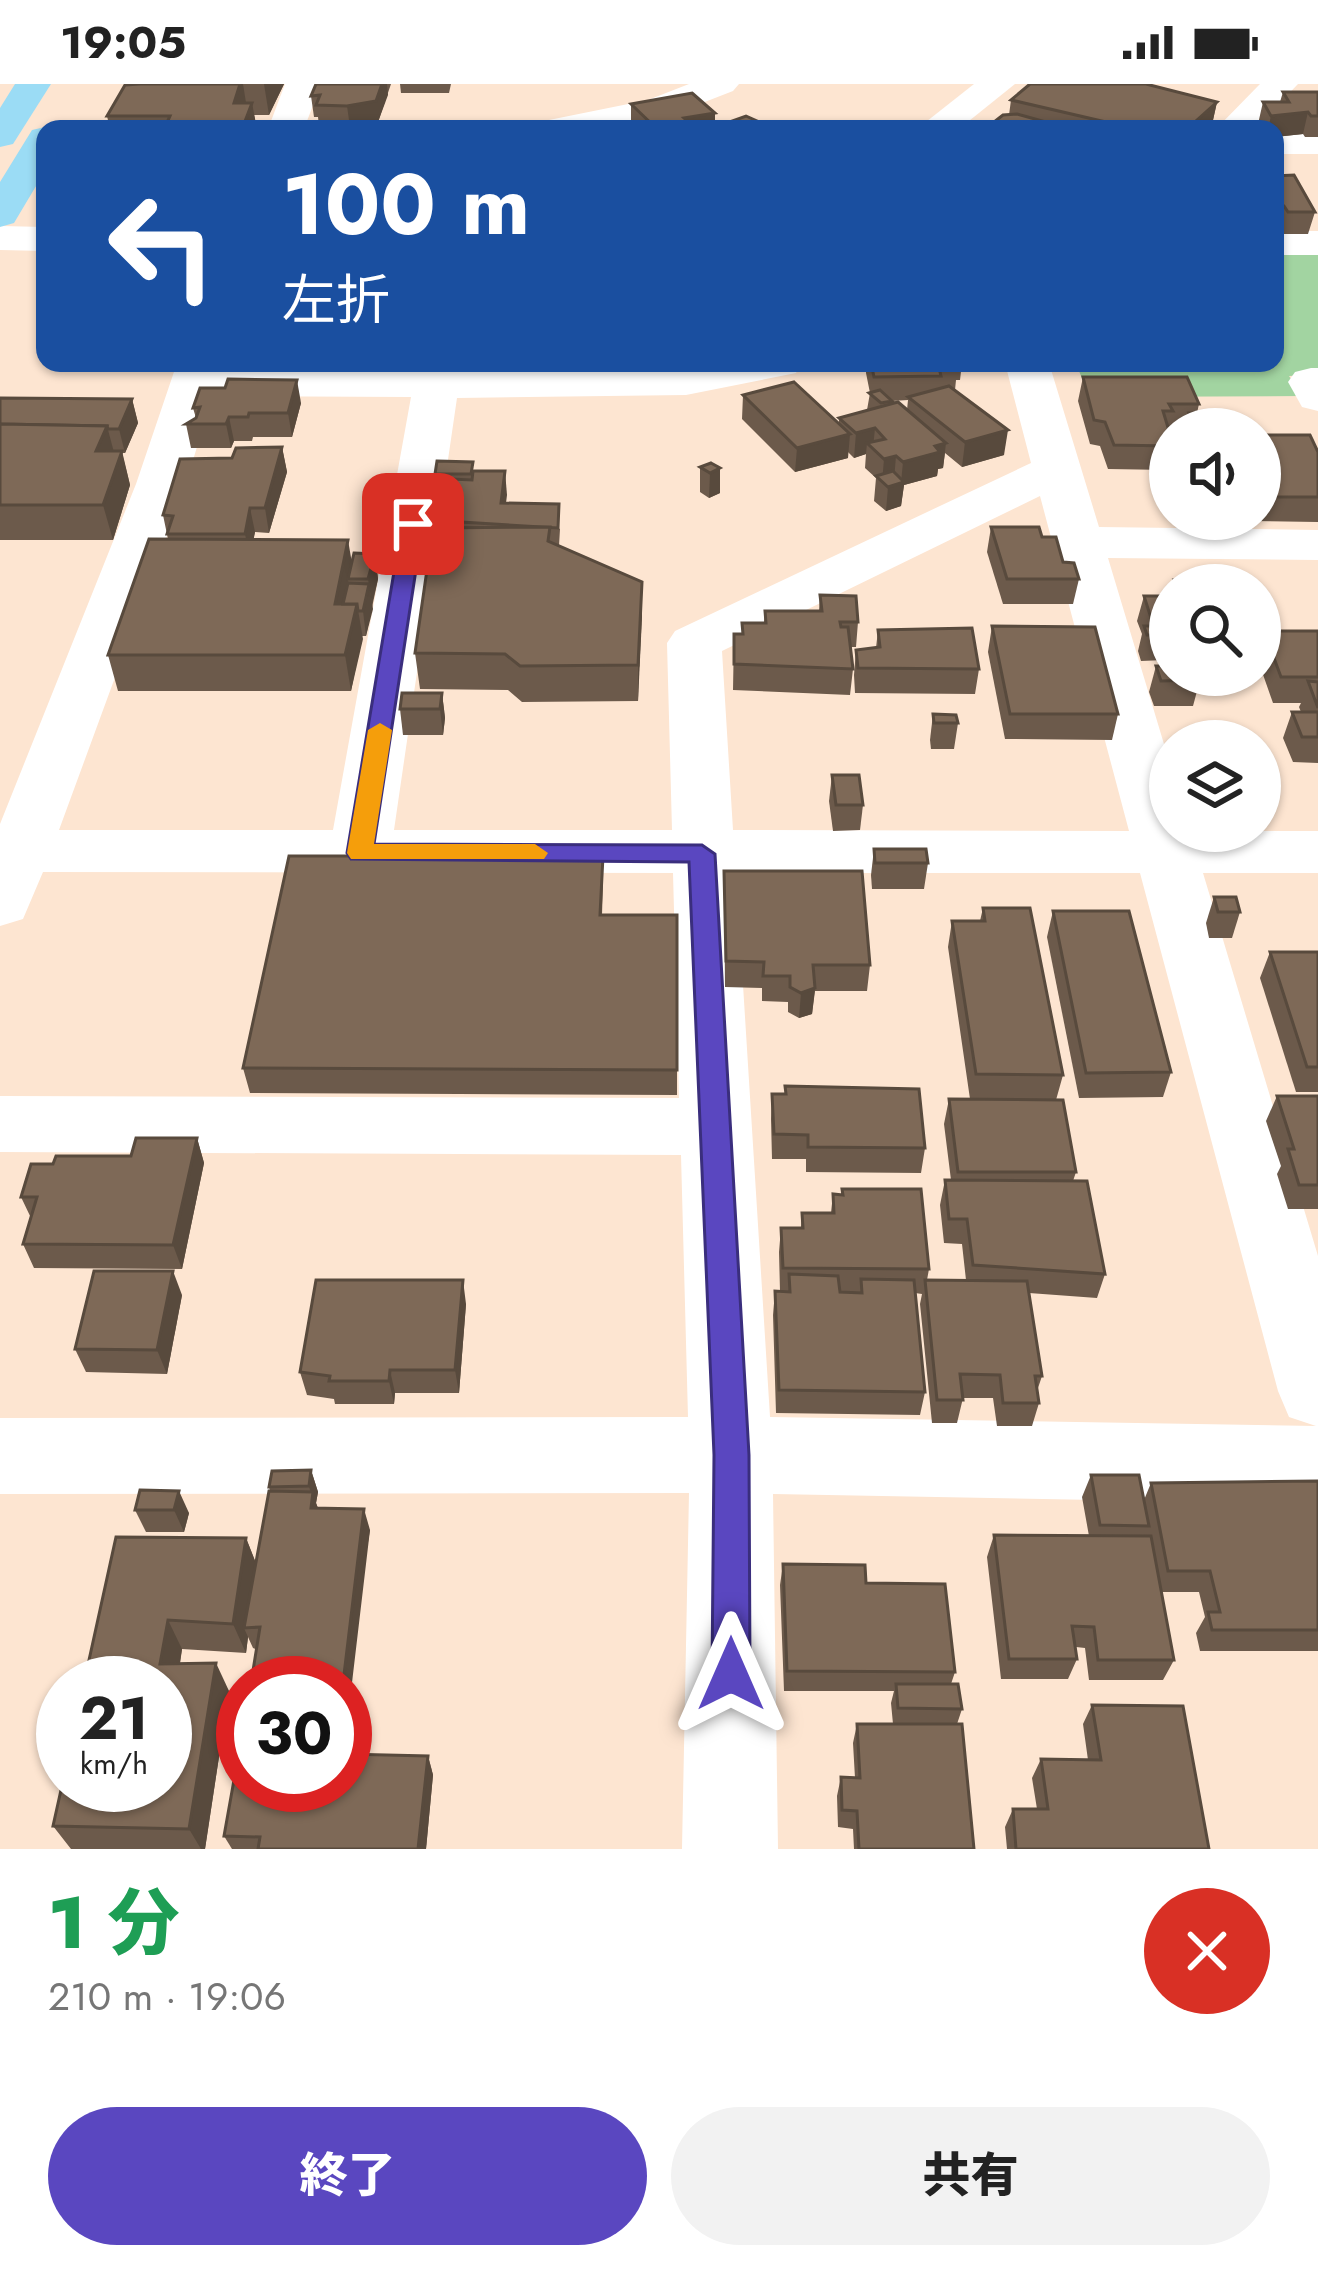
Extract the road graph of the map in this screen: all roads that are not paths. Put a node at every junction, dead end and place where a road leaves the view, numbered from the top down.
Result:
1 (33, 84) edge
2 (303, 84) edge
3 (997, 84) edge
4 (1280, 84) edge
5 (697, 96) edge
6 (289, 120) edge
7 (602, 120) edge
8 (947, 120) edge
9 (1243, 120) edge
10 (0, 136) edge
11 (1284, 143) edge
12 (1318, 143) edge
13 (36, 153) edge
14 (0, 215) edge
15 (0, 238) edge
16 (36, 238) edge
17 (1284, 243) edge
18 (1318, 243) edge
19 (733, 372) edge
20 (1030, 372) edge
21 (196, 373) edge
22 (1318, 382) edge
23 (436, 384) junction
24 (1318, 397) edge
25 (1057, 469) junction
26 (1078, 542) junction
27 (1318, 545) edge
28 (1149, 794) edge
29 (1149, 851) edge
30 (1165, 852) edge
31 (1281, 852) edge
32 (1318, 852) edge
33 (360, 853) junction
34 (702, 854) junction
35 (7, 869) edge
36 (0, 1124) edge
37 (715, 1127) junction
38 (1318, 1391) edge
39 (731, 1455) junction
40 (0, 1456) edge
41 (1318, 1466) edge
42 (730, 1849) edge

1 - 10 main road
2 - 6 street
3 - 8 street
4 - 9 street
5 - 7 street
11 - 12 street
13 - 14 main road
15 - 16 street
17 - 18 street
19 - 23 street
20 - 25 street
21 - 23 street
21 - 35 street
22 - 24 street
23 - 33 street
25 - 26 street
25 - 34 street
26 - 27 street
26 - 28 street
29 - 34 street
30 - 38 street
31 - 32 street
33 - 34 street
33 - 35 street
34 - 37 street
36 - 37 street
37 - 39 street
39 - 40 street
39 - 41 street
39 - 42 street

